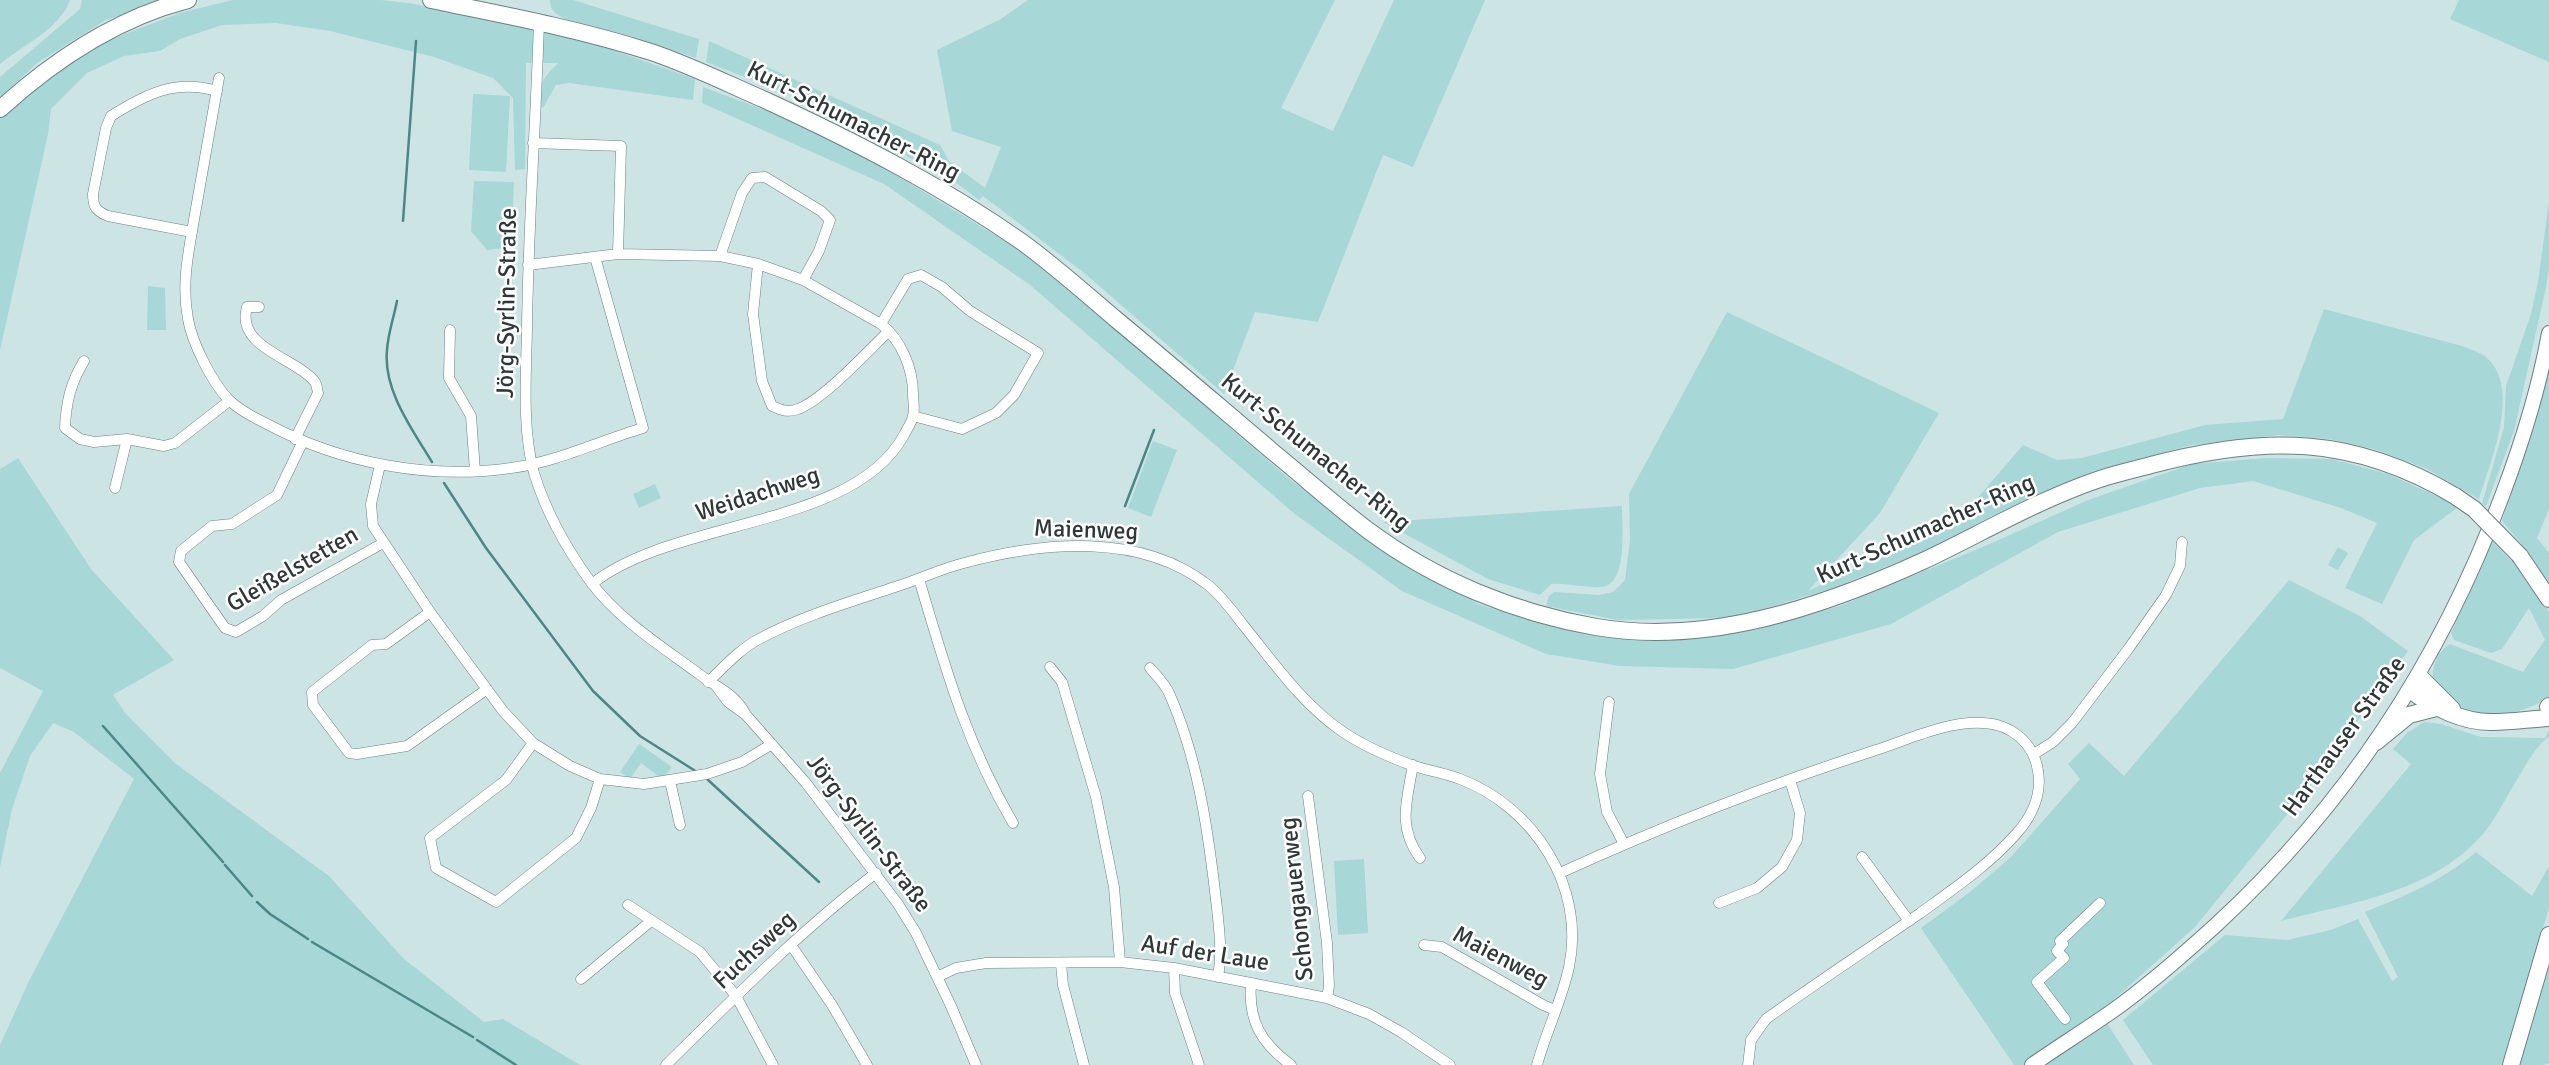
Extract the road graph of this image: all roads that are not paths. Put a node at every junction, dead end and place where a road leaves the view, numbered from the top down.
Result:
1 (188, 0) edge
2 (431, 0) edge
3 (539, 21) junction
4 (219, 78) dead end
5 (217, 91) junction
6 (0, 109) edge
7 (533, 143) junction
8 (192, 232) junction
9 (618, 254) junction
10 (720, 256) junction
11 (595, 257) junction
12 (758, 264) junction
13 (528, 265) junction
14 (803, 279) junction
15 (258, 307) dead end
16 (885, 327) junction
17 (450, 330) dead end
18 (2548, 340) edge
19 (84, 360) dead end
20 (229, 401) junction
21 (914, 416) junction
22 (127, 439) junction
23 (299, 440) junction
24 (532, 464) junction
25 (380, 465) junction
26 (475, 471) junction
27 (115, 488) dead end
28 (2182, 542) dead end
29 (383, 543) junction
30 (919, 579) junction
31 (592, 584) junction
32 (2549, 599) edge
33 (430, 612) junction
34 (1050, 667) dead end
35 (1150, 667) dead end
36 (2419, 676) junction
37 (712, 684) junction
38 (487, 689) junction
39 (2410, 690) junction
40 (1609, 702) dead end
41 (2549, 707) edge
42 (2436, 708) junction
43 (2459, 715) junction
44 (2549, 718) edge
45 (2524, 719) junction
46 (2376, 742) junction
47 (533, 743) junction
48 (772, 744) junction
49 (2034, 754) junction
50 (1413, 765) junction
51 (600, 779) junction
52 (1790, 780) junction
53 (670, 781) junction
54 (1308, 796) dead end
55 (1013, 823) dead end
56 (680, 825) dead end
57 (1624, 844) junction
58 (1862, 857) dead end
59 (1420, 858) dead end
60 (876, 873) junction
61 (1560, 873) junction
62 (1719, 903) dead end
63 (2100, 904) dead end
64 (628, 905) dead end
65 (651, 921) junction
66 (1909, 921) junction
67 (2549, 935) edge
68 (792, 945) junction
69 (1424, 945) dead end
70 (1120, 962) junction
71 (1061, 964) junction
72 (1174, 968) junction
73 (937, 976) junction
74 (1218, 977) junction
75 (581, 979) dead end
76 (1251, 983) junction
77 (736, 996) junction
78 (1327, 998) junction
79 (1555, 1010) junction
80 (2064, 1019) dead end
81 (2512, 1064) edge
82 (666, 1065) edge
83 (773, 1065) edge
84 (867, 1065) edge
85 (976, 1065) edge
86 (1084, 1065) edge
87 (1199, 1065) edge
88 (1291, 1065) edge
89 (1450, 1065) edge
90 (1537, 1065) edge
91 (1748, 1065) edge
92 (2032, 1065) edge

1 - 6 main road
2 - 3 main road, Kurt-Schumacher-Ring
3 - 7 street, Jörg-Syrlin-Straße
3 - 32 main road, Kurt-Schumacher-Ring, bridge
4 - 5 street
5 - 8 street
5 - 8 street
7 - 9 street
7 - 13 street, Jörg-Syrlin-Straße
8 - 20 street
9 - 10 street, Weidachweg
9 - 11 street, Weidachweg
10 - 12 street, Weidachweg
10 - 14 street
11 - 13 street, Weidachweg
11 - 24 street
12 - 14 street, Weidachweg
12 - 16 street
13 - 24 street, Jörg-Syrlin-Straße
14 - 16 street, Weidachweg
15 - 23 street
16 - 21 street, Weidachweg
16 - 21 street
17 - 26 street
18 - 36 street, Harthauser Straße
19 - 22 street
20 - 22 street
20 - 23 street
21 - 31 street, Weidachweg
22 - 27 street
23 - 25 street
23 - 29 street, Gleißelstetten
24 - 26 street
24 - 31 street, Jörg-Syrlin-Straße
25 - 26 street
25 - 29 street, Gleißelstetten
28 - 49 street
29 - 33 street, Gleißelstetten
30 - 37 street, Maienweg
30 - 50 street, Maienweg
30 - 55 street
31 - 37 street, Jörg-Syrlin-Straße
33 - 38 street, Gleißelstetten
33 - 38 street
34 - 70 street
35 - 74 street
36 - 39 street, Harthauser Straße
36 - 43 main road
37 - 48 street, Jörg-Syrlin-Straße
38 - 47 street, Gleißelstetten
39 - 42 main road
39 - 46 street, Harthauser Straße
40 - 57 street
41 - 45 main road
42 - 43 main road
42 - 46 main road
43 - 45 main road
44 - 45 main road
46 - 92 street, Harthauser Straße
47 - 51 street, Gleißelstetten
47 - 51 street
48 - 53 street, Gleißelstetten
48 - 60 street, Jörg-Syrlin-Straße
49 - 52 street
49 - 66 street
50 - 59 street
50 - 61 street, Maienweg
51 - 53 street, Gleißelstetten
52 - 57 street
52 - 62 street
53 - 56 street
54 - 78 street, Schongauerweg
57 - 61 street
58 - 66 street
60 - 68 street, Fuchsweg
60 - 73 street, Jörg-Syrlin-Straße
61 - 79 street, Maienweg
63 - 80 street
64 - 65 street
65 - 75 street
65 - 77 street
66 - 91 street
67 - 81 main road
68 - 77 street, Fuchsweg
68 - 84 street
69 - 79 street, Maienweg
70 - 71 street, Auf der Laue
70 - 72 street, Auf der Laue
71 - 73 street, Auf der Laue
71 - 86 street
72 - 74 street, Auf der Laue
72 - 87 street
73 - 85 street, Jörg-Syrlin-Straße
74 - 76 street, Auf der Laue
76 - 78 street, Auf der Laue
76 - 88 street
77 - 82 street, Fuchsweg
77 - 83 street
78 - 89 street, Auf der Laue
79 - 90 street, Maienweg

